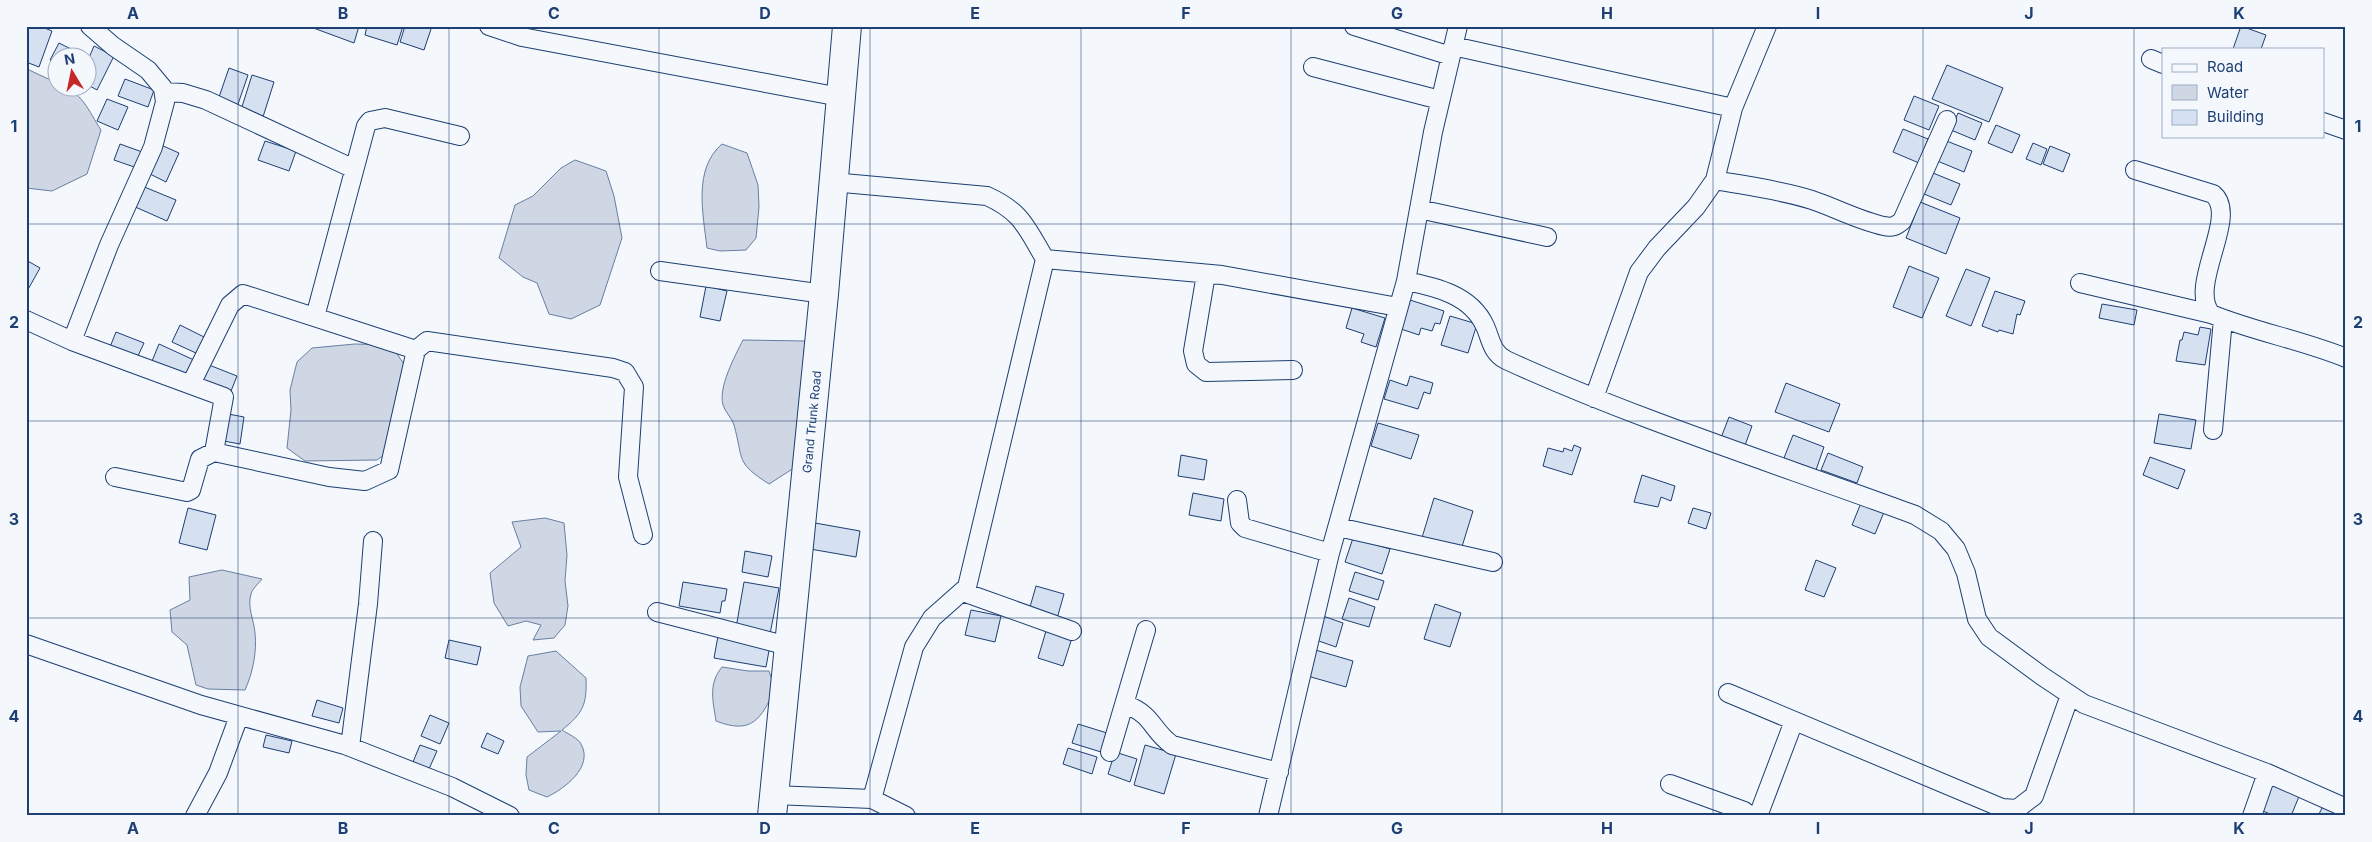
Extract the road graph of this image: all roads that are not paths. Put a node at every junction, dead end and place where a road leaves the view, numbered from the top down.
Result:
1 (90, 26) edge
2 (488, 26) edge
3 (846, 26) edge
4 (1354, 26) edge
5 (1458, 26) edge
6 (1767, 26) edge
7 (1452, 51) junction
8 (1313, 67) dead end
9 (164, 92) junction
10 (840, 97) junction
11 (1440, 100) junction
12 (1733, 108) junction
13 (1947, 120) dead end
14 (2324, 122) edge
15 (2346, 130) edge
16 (460, 136) dead end
17 (354, 169) junction
18 (2134, 170) dead end
19 (1714, 180) junction
20 (832, 182) junction
21 (1419, 209) junction
22 (1547, 236) dead end
23 (1045, 259) junction
24 (660, 271) dead end
25 (1206, 274) junction
26 (1406, 281) junction
27 (2080, 283) dead end
28 (824, 294) junction
29 (1398, 306) junction
30 (315, 317) junction
31 (2217, 317) junction
32 (26, 320) edge
33 (72, 340) junction
34 (416, 350) junction
35 (2346, 358) edge
36 (1294, 370) dead end
37 (191, 384) junction
38 (1594, 398) junction
39 (2212, 430) dead end
40 (214, 452) junction
41 (115, 477) dead end
42 (1237, 500) dead end
43 (1338, 527) junction
44 (643, 535) dead end
45 (373, 541) dead end
46 (1330, 553) junction
47 (1493, 562) dead end
48 (963, 592) junction
49 (657, 612) dead end
50 (1146, 630) dead end
51 (1072, 631) dead end
52 (26, 644) edge
53 (788, 646) junction
54 (1728, 694) dead end
55 (2070, 695) junction
56 (1125, 704) junction
57 (239, 716) junction
58 (1794, 721) junction
59 (350, 748) junction
60 (1110, 752) dead end
61 (1279, 772) junction
62 (2267, 773) junction
63 (1670, 784) dead end
64 (872, 799) junction
65 (773, 805) edge
66 (2346, 808) edge
67 (2021, 812) edge
68 (195, 816) edge
69 (510, 816) edge
70 (906, 816) edge
71 (1268, 816) edge
72 (1751, 816) edge
73 (1758, 816) edge
74 (2252, 816) edge

1 - 9 street
2 - 10 street
3 - 10 main road, Grand Trunk Road
4 - 7 street
5 - 7 street
6 - 12 street
7 - 11 street
7 - 12 street
8 - 11 street
9 - 17 street
9 - 33 street
10 - 20 main road, Grand Trunk Road
11 - 21 street
12 - 19 street
13 - 19 street
14 - 15 street
16 - 17 street
17 - 30 street
18 - 31 street
19 - 38 street
20 - 23 street
20 - 28 main road, Grand Trunk Road
21 - 22 street
21 - 26 street
23 - 25 street
23 - 48 street
24 - 28 street
25 - 29 street
25 - 36 street
26 - 29 street
26 - 38 street
27 - 31 street
28 - 53 main road, Grand Trunk Road
29 - 43 street
30 - 34 street
30 - 37 street
31 - 35 street
31 - 39 street
32 - 33 street
33 - 37 street
34 - 40 street
34 - 44 street
37 - 40 street
38 - 55 street
40 - 41 street
42 - 46 street
43 - 46 street
43 - 47 street
45 - 59 street
46 - 61 street
48 - 51 street
48 - 64 street
49 - 53 street
50 - 56 street
52 - 57 street
53 - 65 main road, Grand Trunk Road
54 - 58 street
55 - 62 street
55 - 67 street
56 - 60 street
56 - 61 street
57 - 59 street
57 - 68 street
58 - 67 street
58 - 73 street
59 - 69 street
61 - 71 street
62 - 66 street
62 - 74 street
63 - 72 street
64 - 65 street
64 - 70 street

